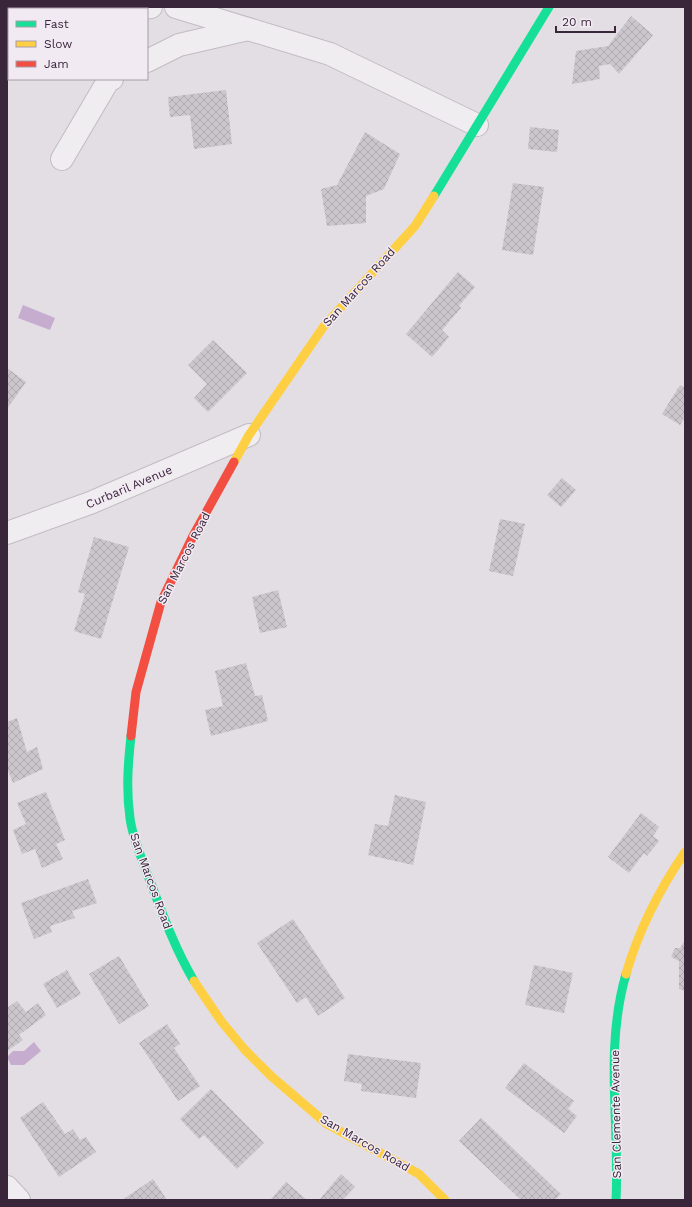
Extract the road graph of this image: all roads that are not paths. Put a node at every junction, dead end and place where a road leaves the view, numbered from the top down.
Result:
1 (176, 7) edge
2 (549, 7) edge
3 (249, 29) junction
4 (148, 60) edge
5 (110, 80) edge
6 (476, 125) junction
7 (62, 159) dead end
8 (249, 435) junction
9 (7, 532) edge
10 (685, 852) edge
11 (7, 1187) edge
12 (19, 1200) edge
13 (445, 1200) edge
14 (616, 1200) edge

1 - 3 street
2 - 6 street, San Marcos Road
3 - 4 street
3 - 6 street
5 - 7 street
6 - 8 street, San Marcos Road
8 - 9 street, Curbaril Avenue
8 - 13 street, San Marcos Road
10 - 14 street, San Clemente Avenue
11 - 12 street

